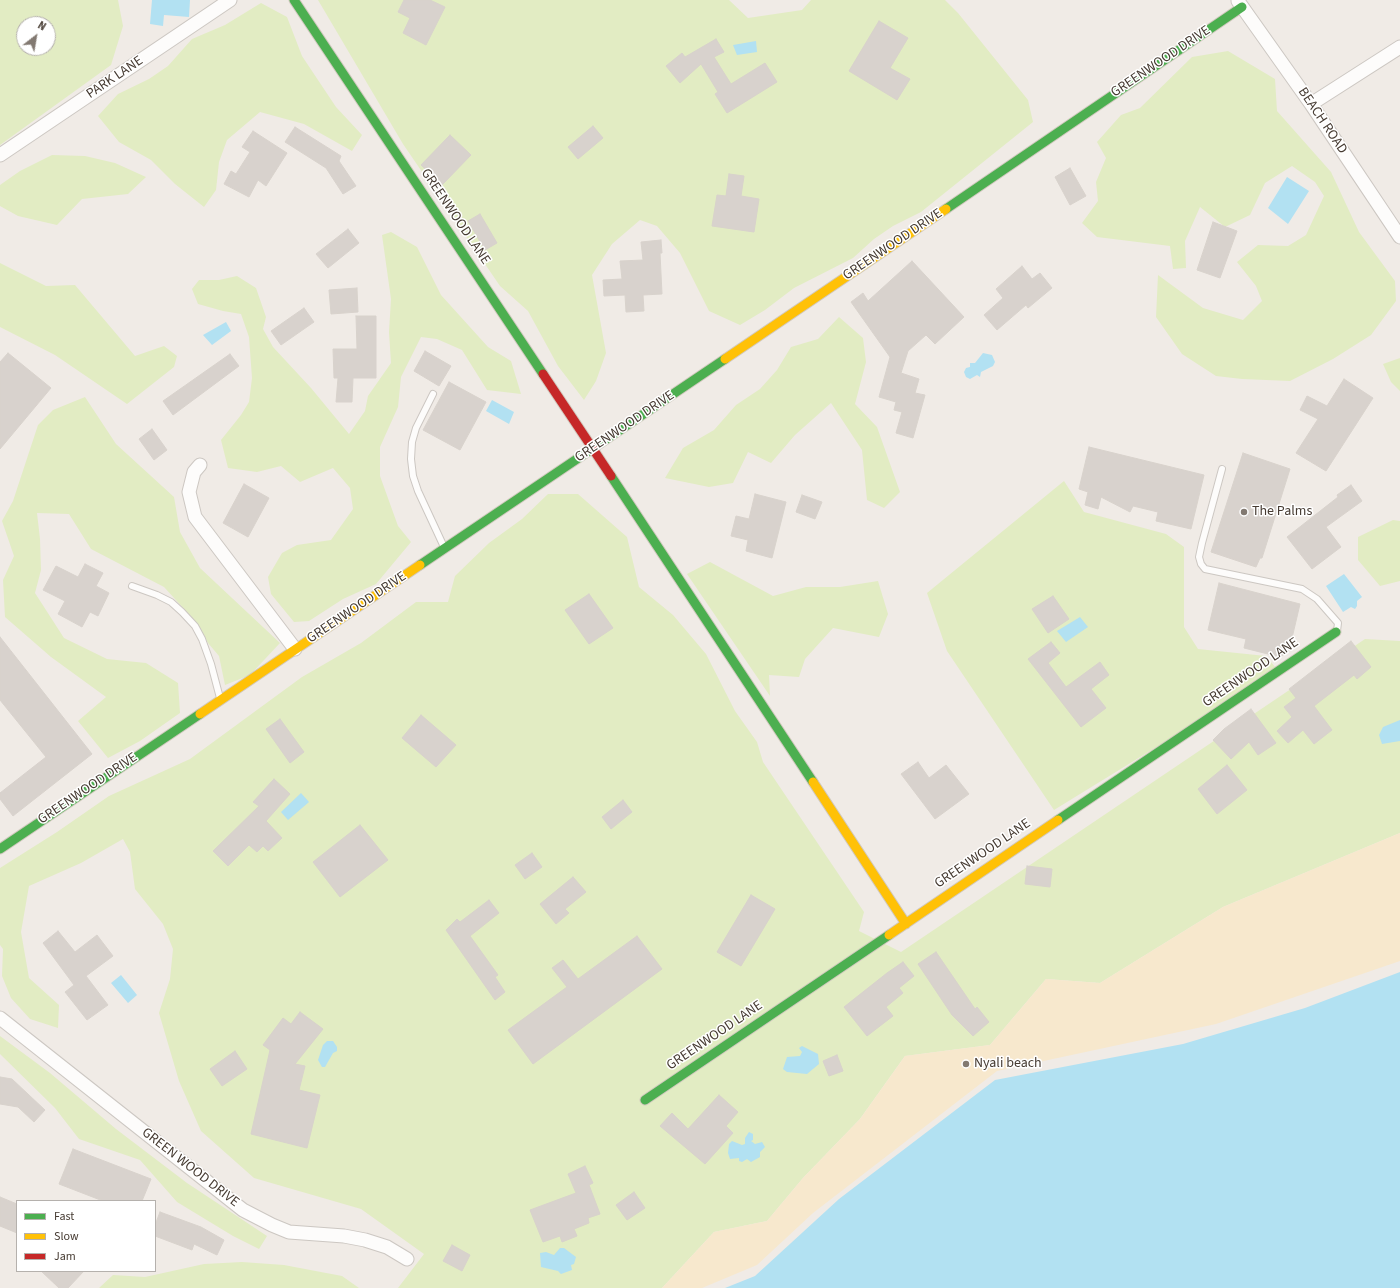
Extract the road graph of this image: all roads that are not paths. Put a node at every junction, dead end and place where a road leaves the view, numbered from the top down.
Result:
1 (230, 0) edge
2 (294, 0) edge
3 (1239, 4) edge
4 (1400, 46) edge
5 (1311, 104) junction
6 (0, 155) edge
7 (1400, 237) edge
8 (433, 394) dead end
9 (593, 449) junction
10 (200, 465) dead end
11 (1222, 469) dead end
12 (445, 548) junction
13 (132, 586) dead end
14 (1336, 632) joint
15 (295, 650) junction
16 (220, 700) junction
17 (0, 849) edge
18 (906, 924) junction
19 (0, 1018) edge
20 (645, 1100) dead end
21 (407, 1259) dead end

1 - 6 street, PARK LANE
2 - 9 street, GREENWOOD LANE
3 - 5 street, BEACH ROAD
3 - 9 street, GREENWOOD DRIVE
4 - 5 street
5 - 7 street, BEACH ROAD
8 - 12 lane
9 - 12 street, GREENWOOD DRIVE
9 - 18 street, GREENWOOD LANE
10 - 15 street
11 - 14 lane
12 - 15 street, GREENWOOD DRIVE
13 - 16 lane
14 - 18 street, GREENWOOD LANE
15 - 16 street, GREENWOOD DRIVE
16 - 17 street, GREENWOOD DRIVE
18 - 20 street, GREENWOOD LANE
19 - 21 street, GREEN WOOD DRIVE

